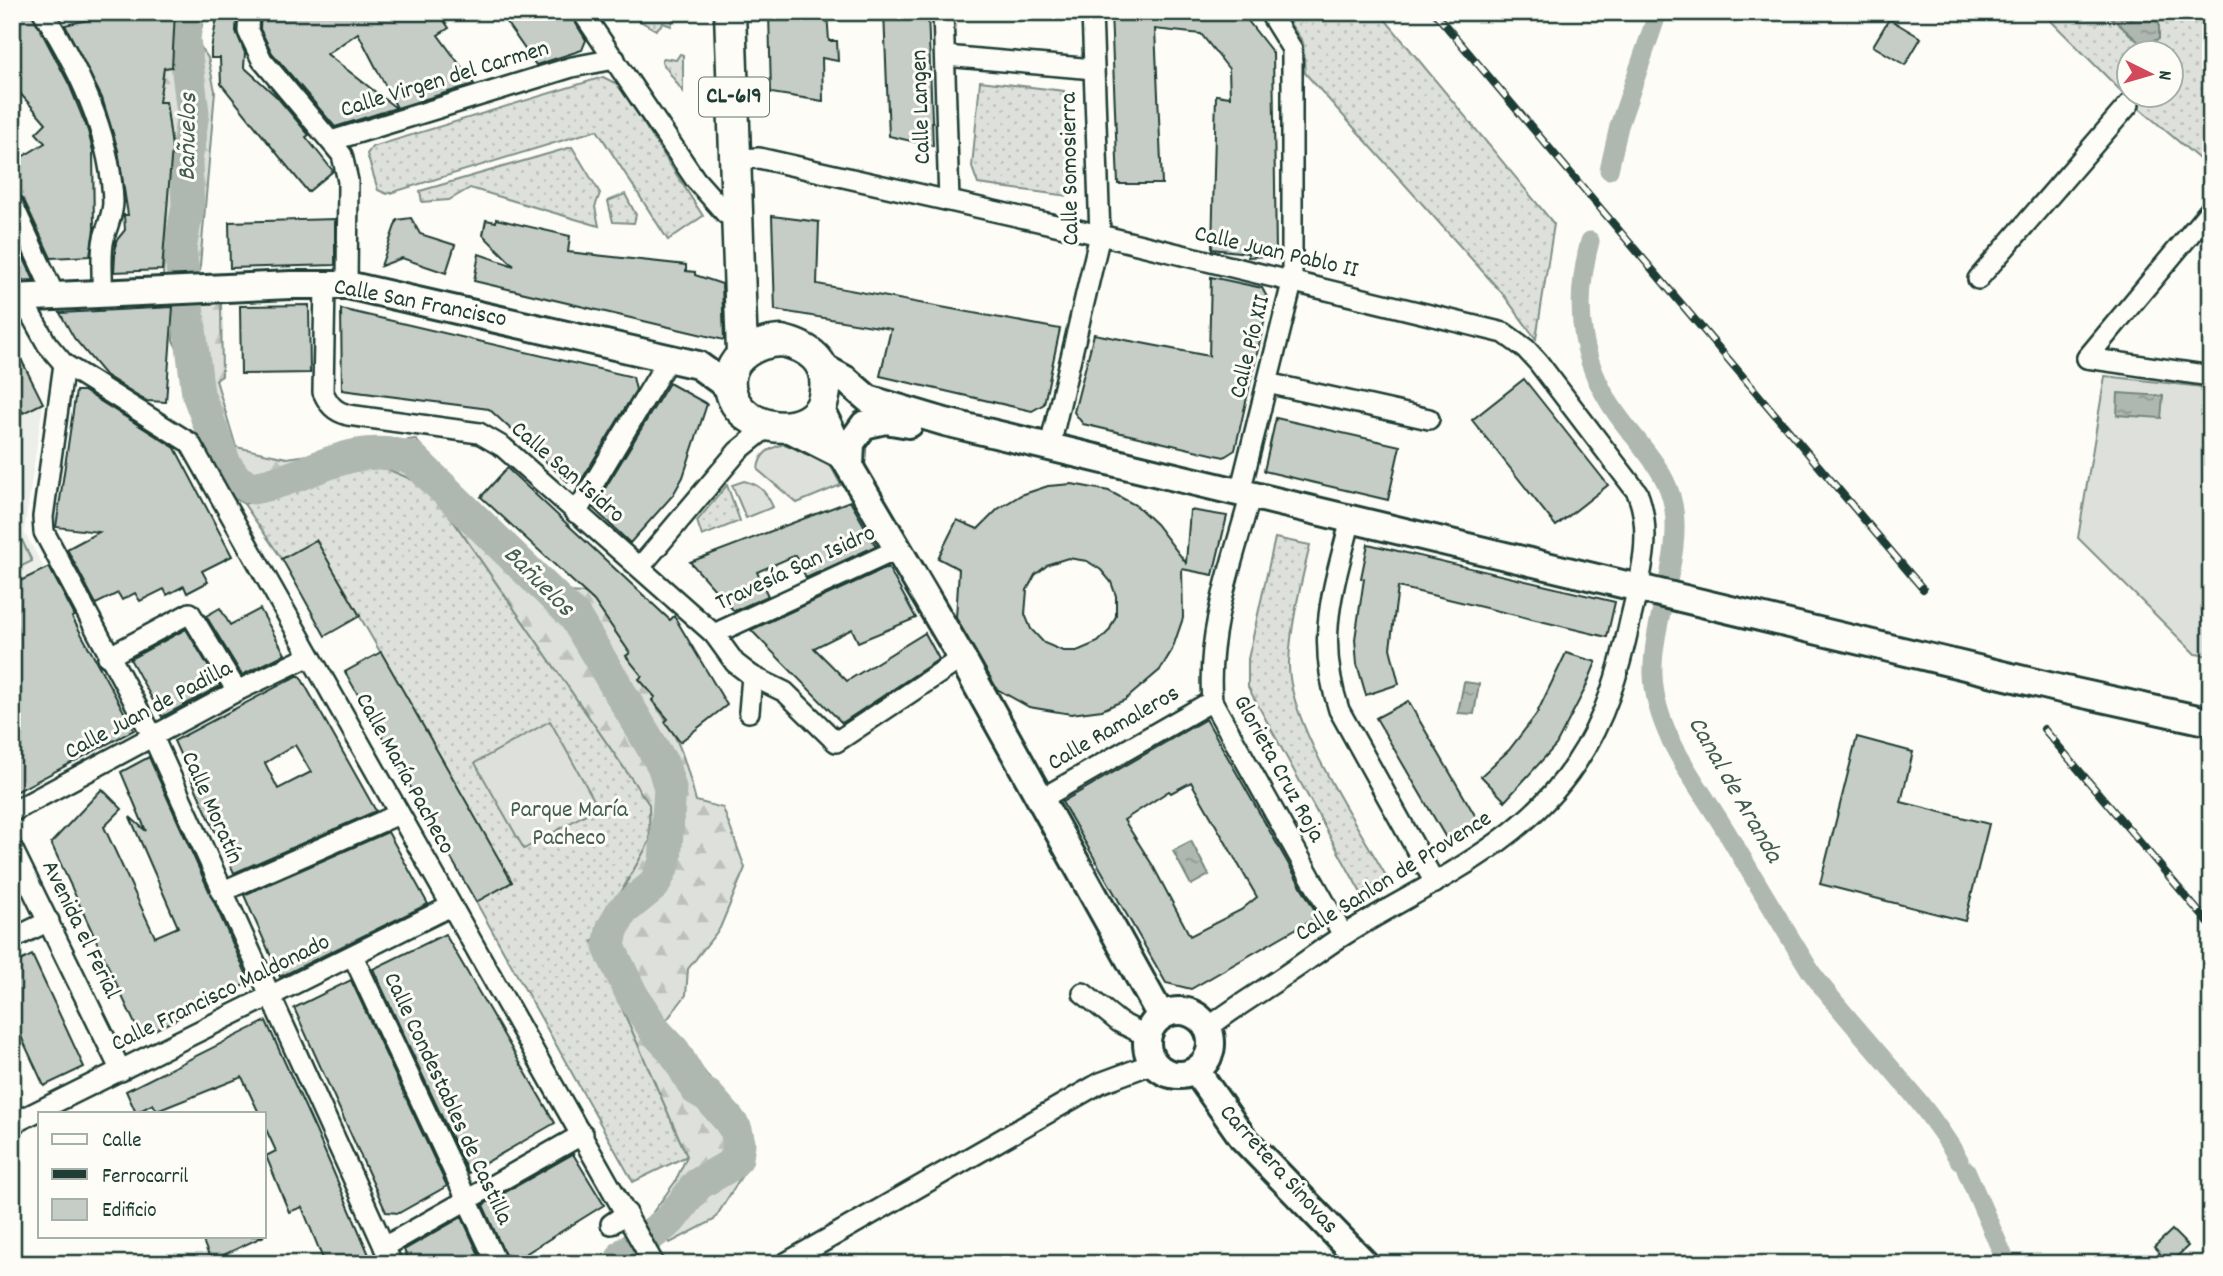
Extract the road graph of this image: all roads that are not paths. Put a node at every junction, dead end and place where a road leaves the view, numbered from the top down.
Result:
1 (44, 12) edge
2 (250, 12) edge
3 (582, 12) edge
4 (730, 12) edge
5 (943, 12) edge
6 (1092, 12) edge
7 (1269, 12) edge
8 (945, 56) junction
9 (615, 59) junction
10 (1094, 69) junction
11 (2126, 108) edge
12 (331, 141) junction
13 (737, 170) junction
14 (695, 179) junction
15 (949, 201) junction
16 (12, 203) edge
17 (2211, 209) edge
18 (738, 215) junction
19 (1100, 235) junction
20 (1978, 279) dead end
21 (1292, 283) junction
22 (336, 285) junction
23 (102, 292) junction
24 (54, 294) junction
25 (17, 298) edge
26 (743, 306) junction
27 (772, 341) junction
28 (669, 358) junction
29 (64, 364) junction
30 (824, 368) junction
31 (2211, 376) edge
32 (737, 378) junction
33 (1267, 383) junction
34 (868, 399) junction
35 (822, 404) junction
36 (1429, 419) dead end
37 (946, 422) junction
38 (777, 425) junction
39 (1050, 446) junction
40 (738, 451) junction
41 (847, 462) junction
42 (1245, 493) junction
43 (576, 513) junction
44 (1351, 519) junction
45 (898, 549) junction
46 (640, 567) junction
47 (1657, 592) junction
48 (714, 634) junction
49 (310, 656) junction
50 (108, 657) junction
51 (962, 658) junction
52 (752, 676) junction
53 (237, 691) junction
54 (1212, 701) junction
55 (749, 712) dead end
56 (2211, 722) edge
57 (153, 737) junction
58 (1041, 799) junction
59 (12, 812) edge
60 (399, 814) junction
61 (12, 848) edge
62 (1435, 883) junction
63 (222, 892) junction
64 (450, 906) junction
65 (49, 921) junction
66 (1343, 936) junction
67 (12, 939) edge
68 (353, 956) junction
69 (1083, 993) dead end
70 (269, 996) junction
71 (1154, 1026) junction
72 (1208, 1028) junction
73 (1154, 1063) junction
74 (121, 1071) junction
75 (1196, 1071) junction
76 (12, 1124) edge
77 (583, 1134) junction
78 (466, 1200) junction
79 (388, 1255) edge
80 (651, 1261) edge
81 (497, 1264) edge
82 (784, 1264) edge
83 (1365, 1264) edge

1 - 23 street
2 - 12 street
3 - 9 street
4 - 13 main road, CL-619
5 - 8 street, Calle Langen
6 - 10 street, Calle Somosierra
7 - 21 street, Calle Pío XII
8 - 10 street
8 - 15 street, Calle Langen
9 - 12 street, Calle Virgen del Carmen
9 - 14 street
10 - 19 street, Calle Somosierra
11 - 20 street
12 - 22 street
13 - 14 street, Calle Juan Pablo II
13 - 15 street, Calle Juan Pablo II
13 - 18 main road, CL-619
14 - 18 street
15 - 19 street, Calle Juan Pablo II
16 - 24 street
17 - 31 street
18 - 26 main road, CL-619
19 - 21 street, Calle Juan Pablo II
19 - 39 street, Calle Somosierra
21 - 33 street, Calle Pío XII
21 - 47 street, Calle Juan Pablo II
22 - 23 street, Calle San Francisco
22 - 28 street, Calle San Francisco
22 - 43 street, Calle San Isidro
23 - 24 street, Calle San Francisco
24 - 25 street, Calle San Francisco
25 - 29 street
26 - 27 main road
26 - 32 main road
27 - 30 main road
27 - 32 main road
28 - 32 street, Calle San Francisco
28 - 43 street
29 - 49 street, Calle María Pacheco
29 - 50 street, Calle Moratín
30 - 34 street
30 - 35 main road
32 - 38 main road
32 - 40 street
33 - 36 street
33 - 42 street, Calle Pío XII
34 - 35 street
34 - 37 street
35 - 38 main road
35 - 41 street
37 - 39 street
37 - 41 street
38 - 40 street
38 - 41 street
39 - 42 street
40 - 46 street
41 - 45 street
42 - 44 street
42 - 54 street, Glorieta Cruz Roja
43 - 46 street, Calle San Isidro
44 - 47 street
44 - 62 street
45 - 48 street, Travesía San Isidro
45 - 51 street
46 - 48 street, Calle San Isidro
47 - 56 street
47 - 62 street, Calle Sanlon de Provence
48 - 52 street, Calle San Isidro
49 - 53 street, Calle Juan de Padilla
49 - 60 street, Calle María Pacheco
50 - 53 street
50 - 57 street, Calle Moratín
51 - 52 street, Calle San Isidro
51 - 58 street
52 - 55 street
53 - 57 street, Calle Juan de Padilla
54 - 58 street, Calle Ramaleros
54 - 66 street, Glorieta Cruz Roja
57 - 59 street, Calle Juan de Padilla
57 - 63 street, Calle Moratín
58 - 71 street
60 - 63 street
60 - 64 street, Calle María Pacheco
61 - 65 street, Avenida el Ferial
62 - 66 street, Calle Sanlon de Provence
63 - 70 street, Calle Moratín
64 - 68 street, Calle Francisco Maldonado
64 - 77 street, Calle María Pacheco
65 - 67 street
65 - 74 street, Avenida el Ferial
66 - 72 street, Calle Sanlon de Provence
68 - 70 street, Calle Francisco Maldonado
68 - 78 street, Calle Condestables de Castilla
69 - 71 street
70 - 74 street, Calle Francisco Maldonado
70 - 79 street, Calle Moratín
71 - 72 street
71 - 73 street
72 - 75 street
73 - 75 street
73 - 82 street
74 - 76 street, Calle Francisco Maldonado
75 - 83 street, Carretera Sinovas
77 - 78 street
77 - 80 street, Calle María Pacheco
78 - 79 street
78 - 81 street, Calle Condestables de Castilla

